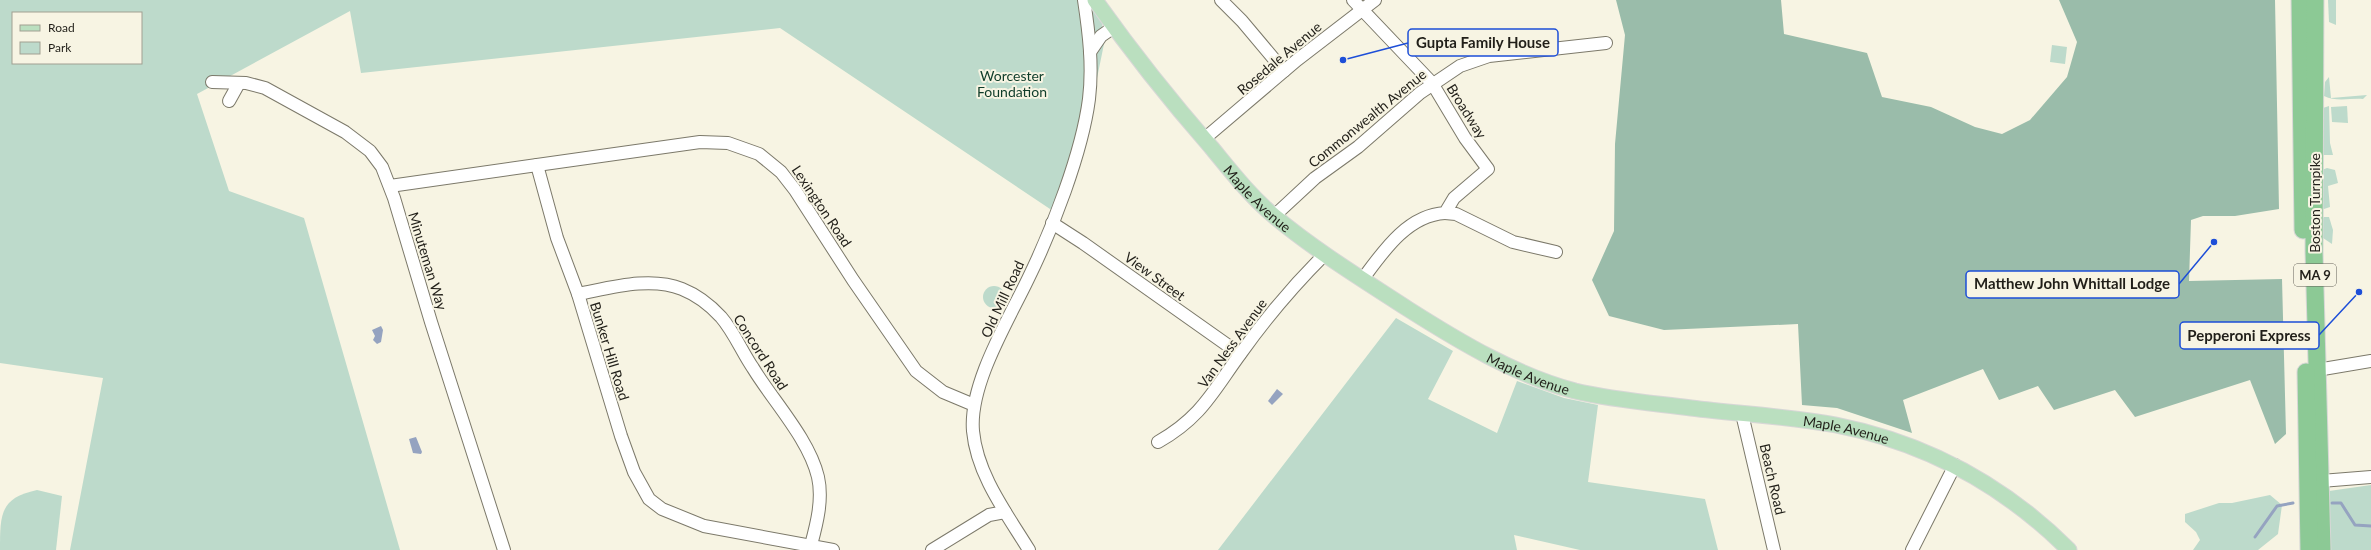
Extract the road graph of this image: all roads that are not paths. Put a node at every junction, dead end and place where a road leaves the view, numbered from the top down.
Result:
1 (1084, 0) edge
2 (1095, 0) edge
3 (1221, 0) edge
4 (1353, 0) edge
5 (1375, 0) edge
6 (2300, 0) edge
7 (2315, 0) edge
8 (1362, 11) junction
9 (1104, 13) junction
10 (1088, 25) junction
11 (1114, 27) junction
12 (1606, 43) dead end
13 (1090, 52) junction
14 (1284, 70) junction
15 (212, 82) dead end
16 (240, 83) junction
17 (1432, 83) junction
18 (229, 101) dead end
19 (1204, 139) junction
20 (537, 165) junction
21 (390, 186) junction
22 (1445, 213) junction
23 (1274, 216) junction
24 (1052, 223) junction
25 (1556, 252) dead end
26 (1324, 255) junction
27 (1362, 280) junction
28 (578, 294) junction
29 (1240, 354) junction
30 (2371, 361) edge
31 (2317, 370) junction
32 (974, 405) junction
33 (1742, 414) junction
34 (1158, 442) dead end
35 (1955, 465) junction
36 (2371, 477) edge
37 (2321, 481) junction
38 (1005, 512) junction
39 (811, 545) junction
40 (504, 550) edge
41 (834, 550) edge
42 (932, 550) edge
43 (1029, 550) edge
44 (1774, 550) edge
45 (1912, 550) edge
46 (2068, 550) edge
47 (2309, 550) edge
48 (2322, 550) edge

1 - 10 street, Old Mill Road
2 - 9 main road, Maple Avenue
3 - 14 street
4 - 8 street, Broadway
5 - 8 street, Rosedale Avenue
6 - 47 highway, Boston Turnpike / MA 9
7 - 31 highway, Boston Turnpike / MA 9
8 - 14 street, Rosedale Avenue
8 - 17 street, Broadway
9 - 10 street
9 - 11 main road, Maple Avenue
10 - 13 street, Old Mill Road
11 - 13 street
11 - 19 main road, Maple Avenue
12 - 17 street, Commonwealth Avenue
13 - 24 street, Old Mill Road
14 - 19 street, Rosedale Avenue
15 - 16 street, Minuteman Way
16 - 18 street
16 - 21 street, Minuteman Way
17 - 22 street, Broadway
17 - 23 street, Commonwealth Avenue
19 - 23 main road, Maple Avenue
20 - 21 street
20 - 28 street, Bunker Hill Road
20 - 32 street, Lexington Road
21 - 40 street, Minuteman Way
22 - 25 street
22 - 27 street
23 - 26 main road, Maple Avenue
24 - 29 street, View Street
24 - 32 street, Old Mill Road
26 - 27 main road, Maple Avenue
26 - 29 street, Van Ness Avenue
27 - 33 main road, Maple Avenue
28 - 39 street, Bunker Hill Road
28 - 39 street, Concord Road
29 - 34 street, Van Ness Avenue
30 - 31 street
31 - 37 highway, Boston Turnpike / MA 9
32 - 38 street, Old Mill Road
33 - 35 main road, Maple Avenue
33 - 44 street, Beach Road
35 - 45 street
35 - 46 main road, Maple Avenue
36 - 37 street
37 - 48 highway, Boston Turnpike / MA 9
38 - 42 street
38 - 43 street, Old Mill Road
39 - 41 street, Bunker Hill Road

